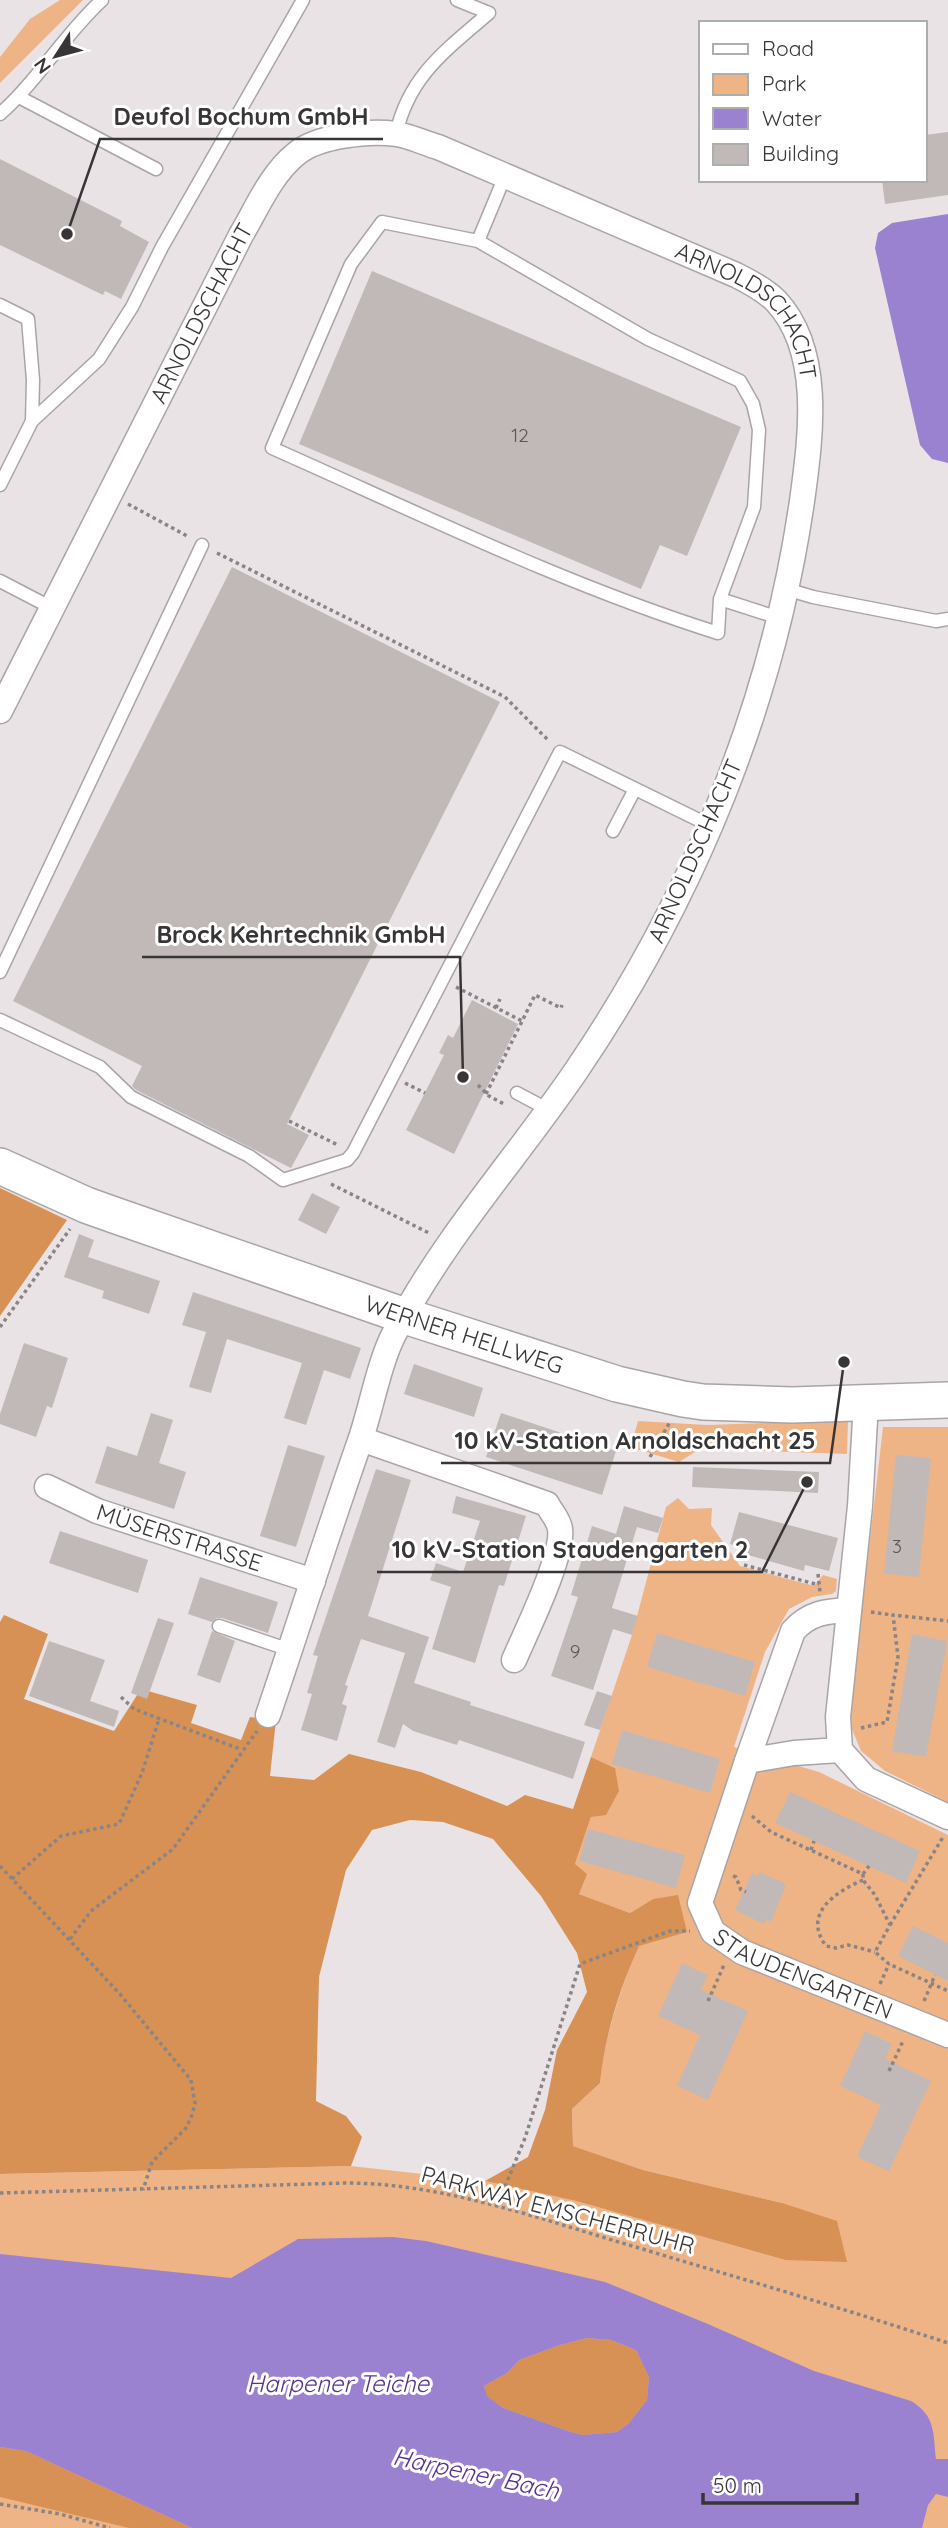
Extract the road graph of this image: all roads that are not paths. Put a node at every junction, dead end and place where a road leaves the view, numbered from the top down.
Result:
1 (102, 0) edge
2 (303, 0) edge
3 (457, 0) edge
4 (19, 97) junction
5 (0, 114) edge
6 (396, 134) junction
7 (156, 169) dead end
8 (505, 176) junction
9 (478, 241) junction
10 (0, 305) edge
11 (32, 421) junction
12 (0, 485) edge
13 (202, 545) road end
14 (0, 581) edge
15 (786, 589) junction
16 (720, 599) junction
17 (52, 608) junction
18 (779, 618) junction
19 (948, 619) edge
20 (0, 710) edge
21 (635, 789) junction
22 (711, 826) junction
23 (613, 831) dead end
24 (0, 972) edge
25 (0, 1020) edge
26 (517, 1093) dead end
27 (549, 1110) junction
28 (0, 1166) edge
29 (405, 1316) junction
30 (948, 1400) edge
31 (866, 1403) junction
32 (360, 1439) junction
33 (47, 1488) dead end
34 (313, 1581) junction
35 (849, 1610) junction
36 (219, 1626) dead end
37 (290, 1650) junction
38 (514, 1660) dead end
39 (268, 1715) road end
40 (839, 1742) junction
41 (747, 1761) junction
42 (948, 1817) edge
43 (948, 2035) edge

1 - 4 lane
2 - 11 lane
3 - 6 lane
4 - 5 lane
4 - 7 lane
6 - 8 street, ARNOLDSCHACHT
6 - 17 street, ARNOLDSCHACHT
8 - 9 lane
8 - 15 street, ARNOLDSCHACHT
9 - 16 lane
9 - 16 lane
10 - 11 lane
11 - 12 lane
13 - 24 lane
14 - 17 lane
15 - 18 street, ARNOLDSCHACHT
15 - 19 lane
16 - 18 lane
17 - 20 street, ARNOLDSCHACHT
18 - 22 street, ARNOLDSCHACHT
21 - 22 lane
21 - 23 lane
21 - 25 lane
22 - 27 street, ARNOLDSCHACHT
26 - 27 lane
27 - 29 street, ARNOLDSCHACHT
28 - 29 main road, WERNER HELLWEG
29 - 31 main road, WERNER HELLWEG
29 - 32 street
30 - 31 main road, WERNER HELLWEG
31 - 35 street
32 - 34 street
32 - 38 street
33 - 34 street, MÜSERSTRASSE
34 - 37 street
35 - 40 street
35 - 41 street, STAUDENGARTEN
36 - 37 lane
37 - 39 street
40 - 41 street
40 - 42 street
41 - 43 street, STAUDENGARTEN

